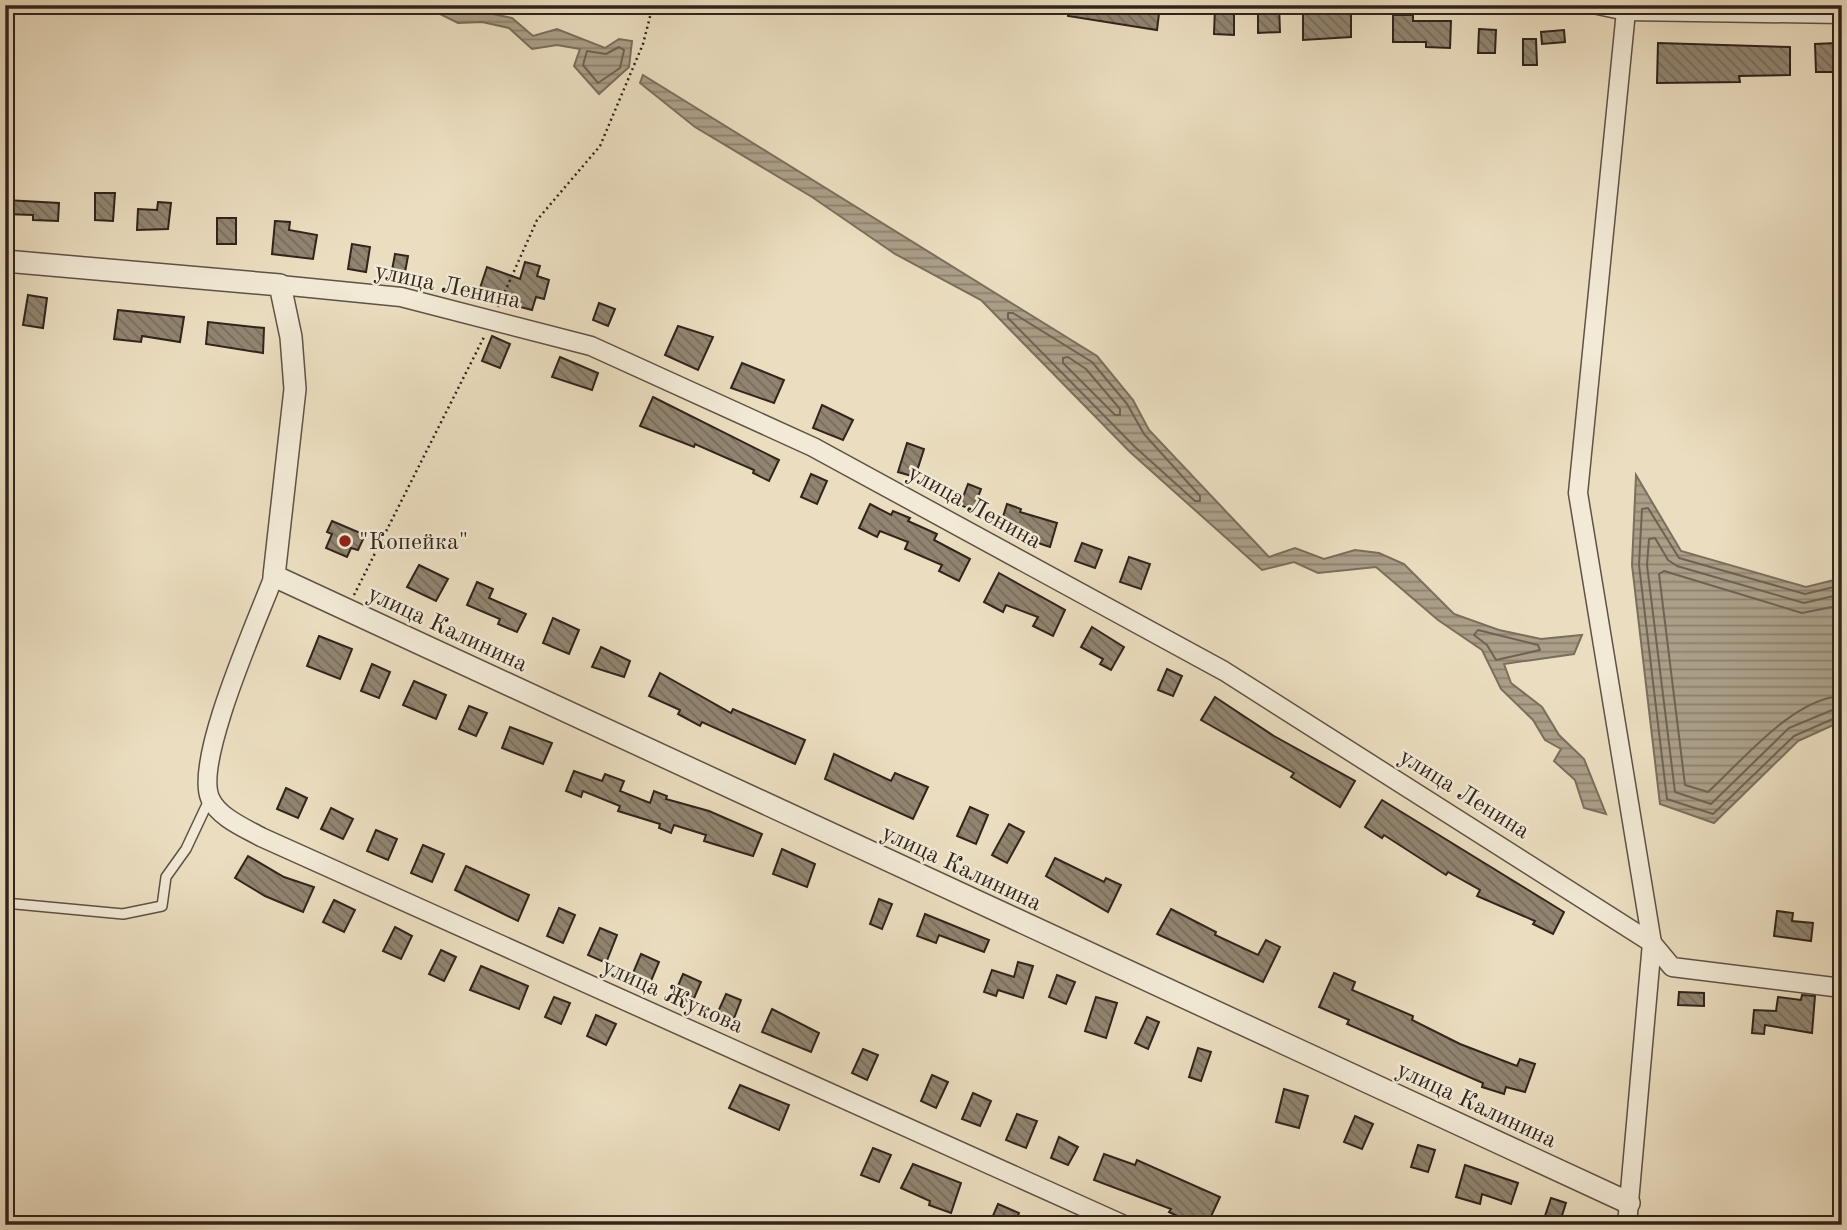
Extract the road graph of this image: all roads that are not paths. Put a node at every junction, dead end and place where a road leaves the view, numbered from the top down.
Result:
1 (1598, 5) edge
2 (1626, 11) junction
3 (1842, 13) edge
4 (5, 261) edge
5 (280, 285) junction
6 (274, 576) junction
7 (210, 798) junction
8 (5, 903) edge
9 (1652, 943) junction
10 (1842, 988) edge
11 (1629, 1203) junction
12 (1124, 1225) edge
13 (1627, 1225) edge

1 - 2 street
2 - 3 street
2 - 9 street
4 - 5 street, улица Ленина
5 - 6 street
5 - 9 street, улица Ленина
6 - 7 street
6 - 11 street, улица Калинина
7 - 8 lane
7 - 12 street, улица Жукова
9 - 10 street, улица Ленина
9 - 11 street
11 - 13 street

